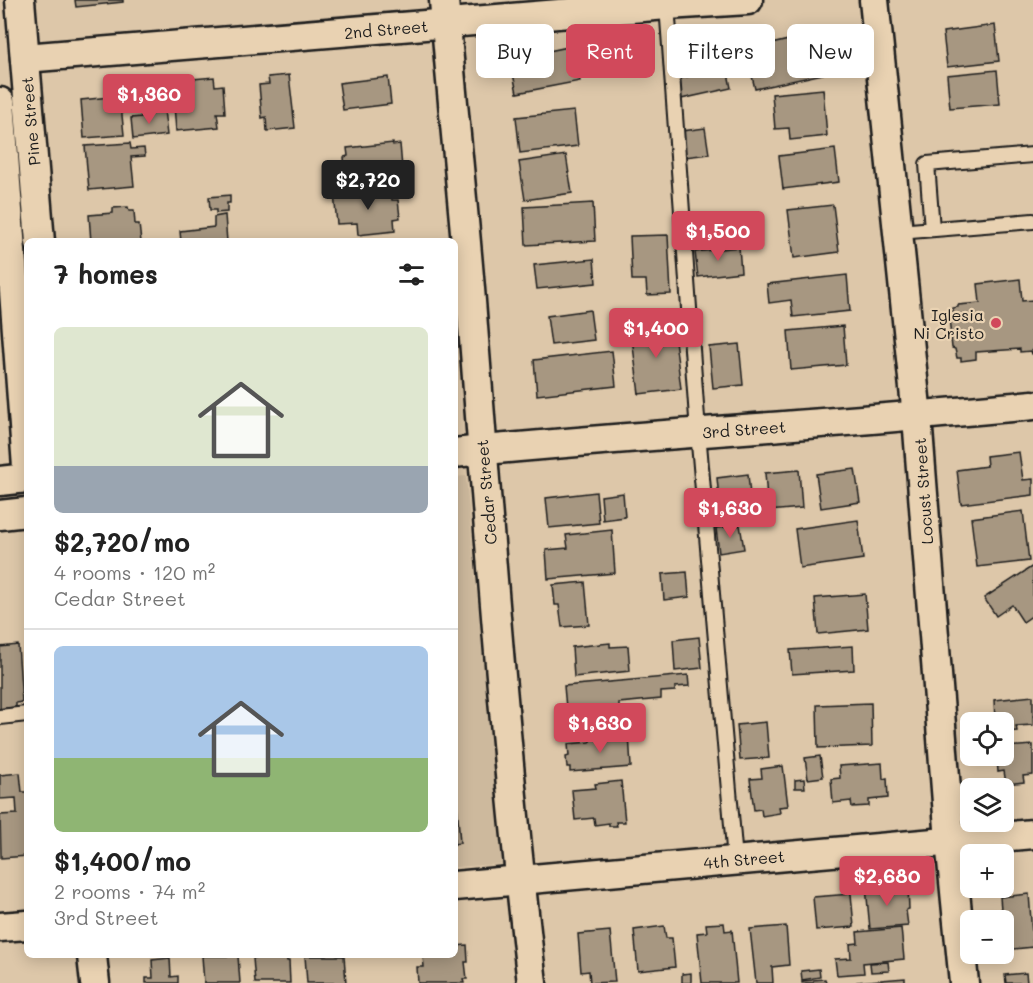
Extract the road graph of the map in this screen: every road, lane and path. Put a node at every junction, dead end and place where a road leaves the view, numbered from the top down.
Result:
1 (20, 0) edge
2 (748, 0) edge
3 (874, 0) edge
4 (667, 5) junction
5 (445, 12) edge
6 (25, 58) junction
7 (0, 102) edge
8 (1033, 155) edge
9 (1033, 221) edge
10 (932, 229) junction
11 (898, 231) junction
12 (40, 238) edge
13 (463, 300) edge
14 (1033, 405) edge
15 (917, 417) junction
16 (24, 426) edge
17 (698, 432) junction
18 (468, 452) edge
19 (24, 478) edge
20 (0, 481) edge
21 (24, 512) edge
22 (0, 514) edge
23 (24, 714) edge
24 (0, 717) edge
25 (1033, 834) edge
26 (950, 841) junction
27 (735, 860) junction
28 (520, 880) junction
29 (458, 886) edge
30 (24, 925) edge
31 (0, 927) edge
32 (92, 958) edge
33 (95, 983) edge
34 (532, 983) edge
35 (964, 983) edge

1 - 6 street, Pine Street
2 - 4 street, 2nd Street
3 - 11 street, Locust Street
4 - 5 street, 2nd Street
4 - 17 lane
5 - 6 street, 2nd Street
5 - 13 street, Cedar Street
6 - 12 street, Pine Street
7 - 16 street, Pine Street
8 - 10 lane
9 - 10 lane
10 - 11 lane
11 - 15 street, Locust Street
13 - 18 street, Cedar Street
14 - 15 street, 3rd Street
15 - 17 street, 3rd Street
15 - 26 street, Locust Street
17 - 18 street, 3rd Street
17 - 27 lane
18 - 28 street, Cedar Street
19 - 20 street
21 - 22 street
23 - 24 lane
25 - 26 street, 4th Street
26 - 27 street, 4th Street
26 - 35 street, Locust Street
27 - 28 street, 4th Street
28 - 29 street, 4th Street
28 - 34 street, Cedar Street
30 - 31 street
32 - 33 street

